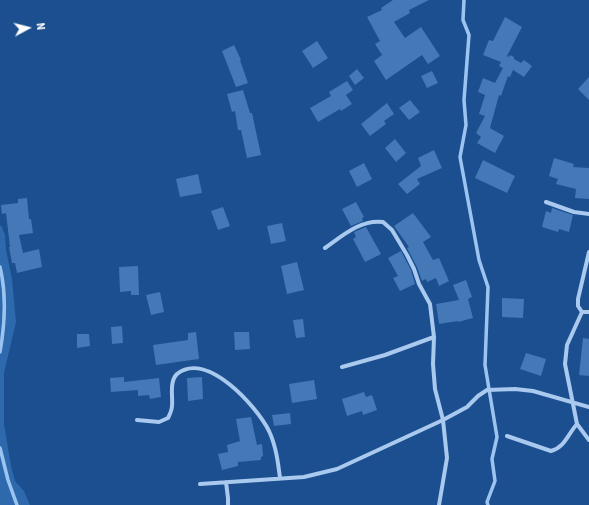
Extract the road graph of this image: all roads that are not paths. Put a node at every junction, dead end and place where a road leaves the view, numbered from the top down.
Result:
1 (546, 202) dead end
2 (589, 214) edge
3 (325, 248) dead end
4 (589, 252) edge
5 (582, 312) junction
6 (589, 312) edge
7 (434, 337) junction
8 (342, 367) dead end
9 (572, 403) junction
10 (589, 407) edge
11 (137, 420) dead end
12 (443, 420) junction
13 (577, 424) junction
14 (507, 436) dead end
15 (589, 440) edge
16 (280, 478) junction
17 (226, 482) junction
18 (200, 484) dead end
19 (228, 505) edge
20 (439, 505) edge

1 - 2 street
3 - 7 street
4 - 5 street
5 - 6 street
5 - 9 street
7 - 8 street
7 - 12 street
9 - 10 street
9 - 12 street
9 - 13 street
11 - 16 street
12 - 16 street
12 - 20 street
13 - 14 street
13 - 15 street
16 - 17 street
17 - 18 street
17 - 19 street

